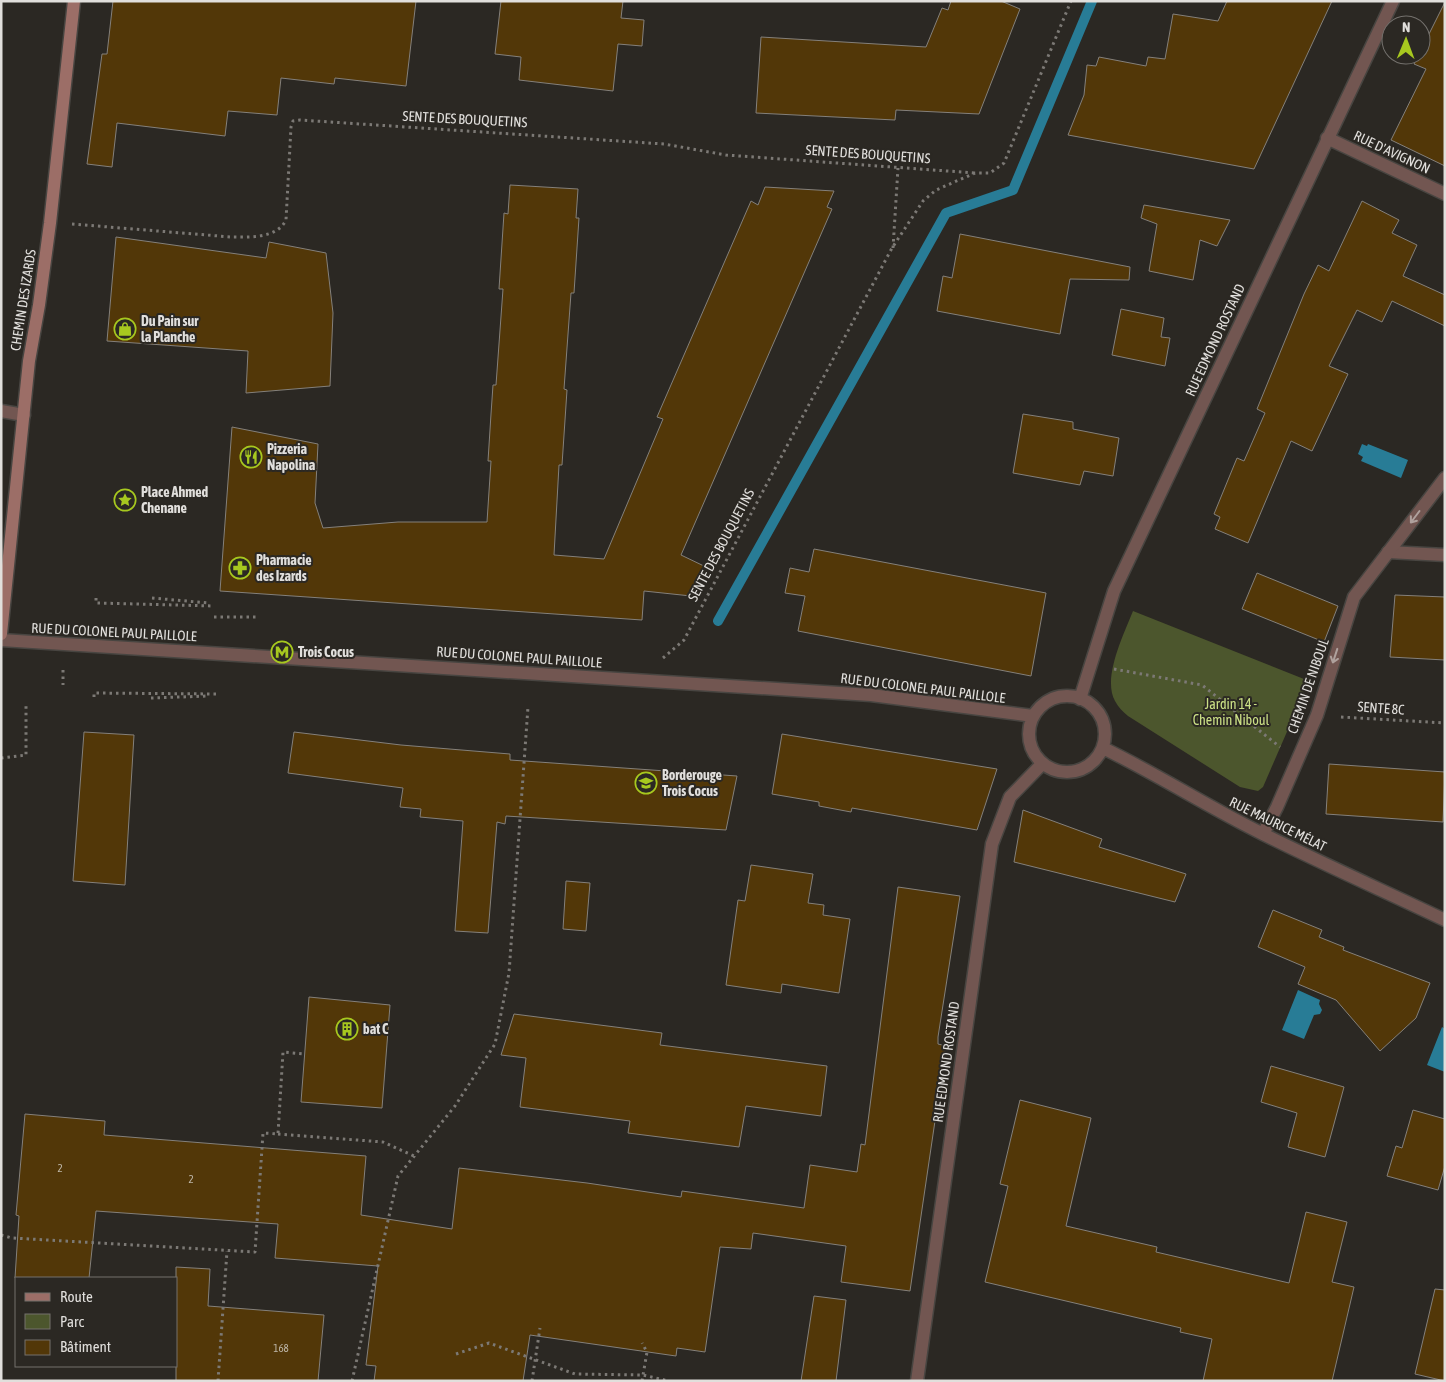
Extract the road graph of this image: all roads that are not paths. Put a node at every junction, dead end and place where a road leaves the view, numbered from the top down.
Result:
1 (74, 1) edge
2 (1393, 1) edge
3 (1327, 138) junction
4 (1445, 194) edge
5 (1, 411) edge
6 (24, 415) junction
7 (1445, 478) edge
8 (1388, 552) junction
9 (1445, 555) edge
10 (1, 634) edge
11 (1, 640) edge
12 (1080, 699) junction
13 (1033, 716) junction
14 (1103, 748) junction
15 (1042, 764) junction
16 (1262, 834) junction
17 (1445, 920) edge
18 (917, 1381) edge

1 - 6 street, CHEMIN DES IZARDS
2 - 3 street, RUE EDMOND ROSTAND
3 - 4 street, RUE D'AVIGNON
3 - 12 street, RUE EDMOND ROSTAND
5 - 6 street
6 - 10 street, CHEMIN DES IZARDS
7 -> 8 street, CHEMIN DE NIBOUL
8 - 9 street
8 -> 16 street, CHEMIN DE NIBOUL
11 - 13 street, RUE DU COLONEL PAUL PAILLOLE
12 - 13 street
12 - 14 street
13 - 15 street
14 - 15 street
14 - 16 street, RUE MAURICE MÉLAT
15 - 18 street, RUE EDMOND ROSTAND
16 - 17 street, RUE MAURICE MÉLAT

